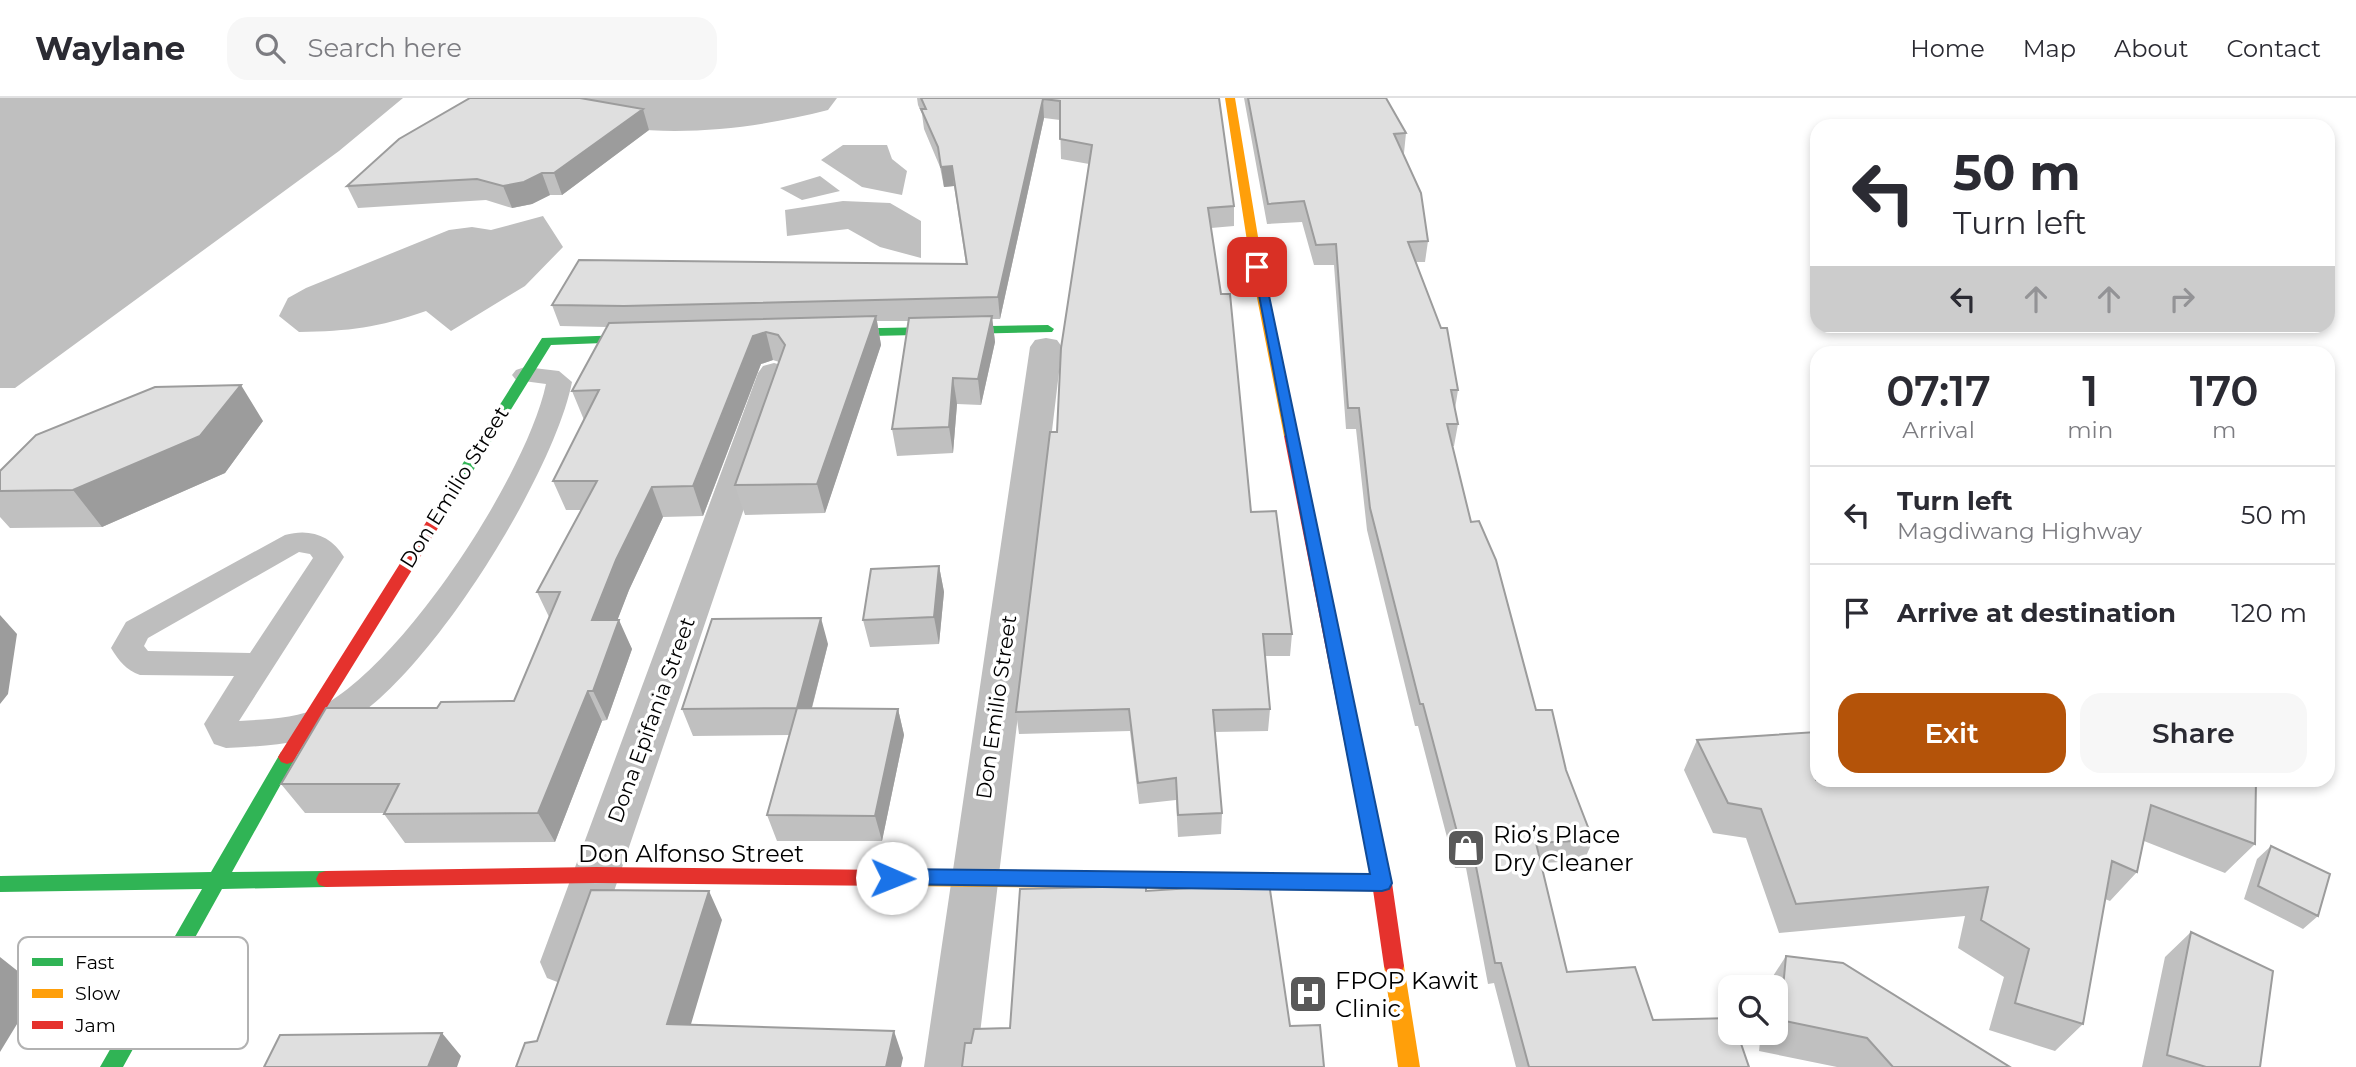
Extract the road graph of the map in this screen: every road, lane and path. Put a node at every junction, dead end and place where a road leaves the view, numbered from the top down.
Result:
1 (1230, 98) edge
2 (808, 333) edge
3 (671, 337) edge
4 (1047, 338) joint
5 (774, 373) edge
6 (524, 375) junction
7 (257, 665) junction
8 (302, 730) junction
9 (596, 874) junction
10 (972, 879) junction
11 (216, 883) junction
12 (1382, 883) junction
13 (0, 884) edge
14 (185, 937) edge
15 (551, 1003) edge
16 (121, 1049) edge
17 (111, 1067) edge
18 (950, 1067) edge
19 (1409, 1067) edge

1 - 12 street
2 - 4 street, Don Emilio Street
3 - 6 street, Don Emilio Street
4 - 10 street, Don Emilio Street
5 - 9 street, Dona Epifania Street
6 - 8 street, Don Emilio Street
6 - 8 lane
7 - 7 lane
7 - 8 lane
8 - 11 street, Don Emilio Street
9 - 10 street, Don Alfonso Street
9 - 11 street, Don Alfonso Street
9 - 15 street, Dona Epifania Street
10 - 12 street, Don Alfonso Street
10 - 18 street, Don Emilio Street
11 - 13 street, Don Alfonso Street
11 - 14 street, Don Emilio Street
12 - 19 street
16 - 17 street, Don Emilio Street

